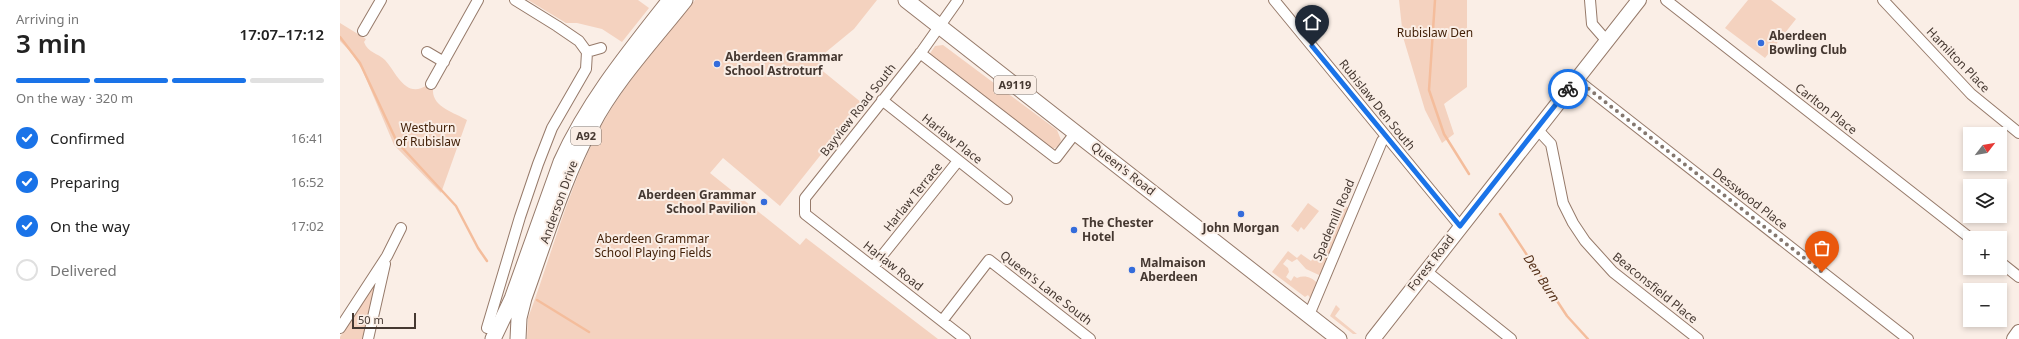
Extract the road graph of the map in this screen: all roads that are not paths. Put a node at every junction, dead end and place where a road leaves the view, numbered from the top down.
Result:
1 (380, 0) edge
2 (478, 0) edge
3 (515, 0) edge
4 (670, 0) edge
5 (685, 0) edge
6 (906, 0) edge
7 (958, 0) edge
8 (1274, 0) edge
9 (1590, 0) edge
10 (1639, 0) edge
11 (1666, 0) edge
12 (1883, 0) edge
13 (940, 26) junction
14 (362, 31) dead end
15 (1606, 40) junction
16 (601, 48) dead end
17 (427, 52) dead end
18 (587, 52) junction
19 (920, 54) junction
20 (444, 62) junction
21 (1576, 79) junction
22 (431, 84) dead end
23 (882, 100) junction
24 (1537, 129) junction
25 (1076, 132) junction
26 (2019, 133) edge
27 (1386, 136) junction
28 (958, 161) junction
29 (1007, 198) dead end
30 (805, 214) joint
31 (1460, 226) junction
32 (401, 228) dead end
33 (1963, 233) edge
34 (387, 256) junction
35 (873, 268) junction
36 (2007, 268) edge
37 (1426, 271) junction
38 (503, 273) junction
39 (520, 277) junction
40 (2019, 277) edge
41 (1309, 315) junction
42 (942, 321) junction
43 (340, 328) edge
44 (2019, 332) edge
45 (490, 333) edge
46 (368, 339) edge
47 (518, 339) edge
48 (965, 339) edge
49 (1090, 339) edge
50 (1339, 339) edge
51 (1373, 339) edge
52 (1511, 339) edge
53 (1698, 339) edge
54 (1908, 339) edge
55 (2014, 339) edge

1 - 14 street
2 - 20 street
3 - 18 street
4 - 39 main road, Anderson Drive / A92
5 - 47 main road, Anderson Drive / A92
6 - 13 main road, Queen's Road / A9119
7 - 13 street, Bayview Road South
8 - 27 street, Rubislaw Den South
9 - 15 street
10 - 15 street, Forest Road
11 - 33 street, Carlton Place
12 - 26 street, Hamilton Place
13 - 19 street, Bayview Road South
13 - 25 main road, Queen's Road / A9119
15 - 21 street, Forest Road
16 - 18 street
17 - 20 street
18 - 38 street, Anderson Drive
19 - 23 street, Bayview Road South
19 - 25 street
20 - 22 street
21 - 24 street, Forest Road
21 - 54 street, Desswood Place
23 - 28 street, Harlaw Place
23 - 30 street, Bayview Road South
24 - 31 street, Forest Road
24 - 53 street, Beaconsfield Place
25 - 41 main road, Queen's Road / A9119
27 - 31 street, Rubislaw Den South
27 - 41 street, Spademill Road
28 - 29 street, Harlaw Place
28 - 35 street, Harlaw Terrace
30 - 35 street, Harlaw Road
31 - 37 street, Forest Road
32 - 34 street
34 - 43 street
34 - 46 street
35 - 42 street, Harlaw Road
36 - 40 street
37 - 51 street, Forest Road
37 - 52 street
38 - 39 street
38 - 45 street, Anderson Drive
39 - 45 main road, Anderson Drive / A92
41 - 50 main road, Queen's Road / A9119
42 - 48 street, Harlaw Road
42 - 49 street, Queen's Lane South
44 - 55 street

